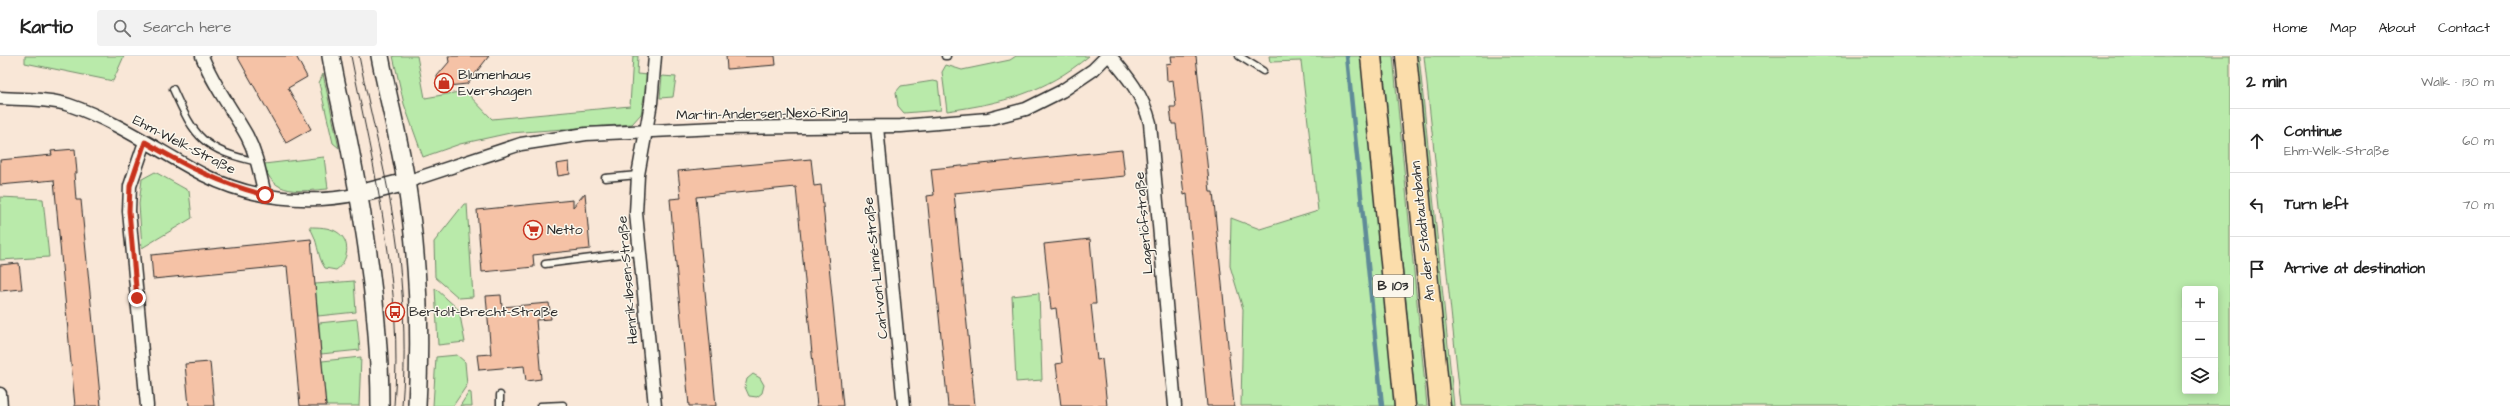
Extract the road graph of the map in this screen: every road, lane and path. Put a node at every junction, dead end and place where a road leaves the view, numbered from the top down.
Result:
1 (202, 56) edge
2 (331, 56) edge
3 (380, 56) edge
4 (655, 56) edge
5 (1108, 56) edge
6 (1238, 56) edge
7 (1371, 56) edge
8 (1406, 56) edge
9 (1262, 71) dead end
10 (173, 89) dead end
11 (0, 98) edge
12 (877, 127) junction
13 (647, 131) junction
14 (145, 142) junction
15 (258, 162) junction
16 (638, 175) junction
17 (605, 178) dead end
18 (406, 182) junction
19 (359, 194) junction
20 (265, 195) junction
21 (638, 252) junction
22 (545, 264) dead end
23 (0, 394) edge
24 (500, 395) dead end
25 (1173, 404) edge
26 (563, 405) edge
27 (1, 406) edge
28 (147, 406) edge
29 (380, 406) edge
30 (417, 406) edge
31 (500, 406) edge
32 (540, 406) edge
33 (655, 406) edge
34 (904, 406) edge
35 (1405, 406) edge
36 (1440, 406) edge

1 - 15 street
2 - 19 main road
3 - 18 main road
4 - 13 street, Henrik-Ibsen-Straße
5 - 12 street, Martin-Andersen-Nexö-Ring
5 - 25 street, Lagerlöfstraße
6 - 9 lane
7 - 35 highway, B 103
8 - 36 highway, An der Stadtautobahn / B 103
10 - 15 lane
11 - 14 street, Ehm-Welk-Straße
12 - 13 street, Martin-Andersen-Nexö-Ring
12 - 34 street, Carl-von-Linné-Straße
13 - 16 street, Henrik-Ibsen-Straße
13 - 18 street, Martin-Andersen-Nexö-Ring
14 - 20 street, Ehm-Welk-Straße
14 - 28 street
15 - 20 street
16 - 17 lane
16 - 21 street, Henrik-Ibsen-Straße
18 - 19 main road
18 - 30 main road
19 - 20 street, Ehm-Welk-Straße
19 - 29 main road
21 - 22 lane
21 - 33 street, Henrik-Ibsen-Straße
23 - 27 street
24 - 31 lane
26 - 32 lane

